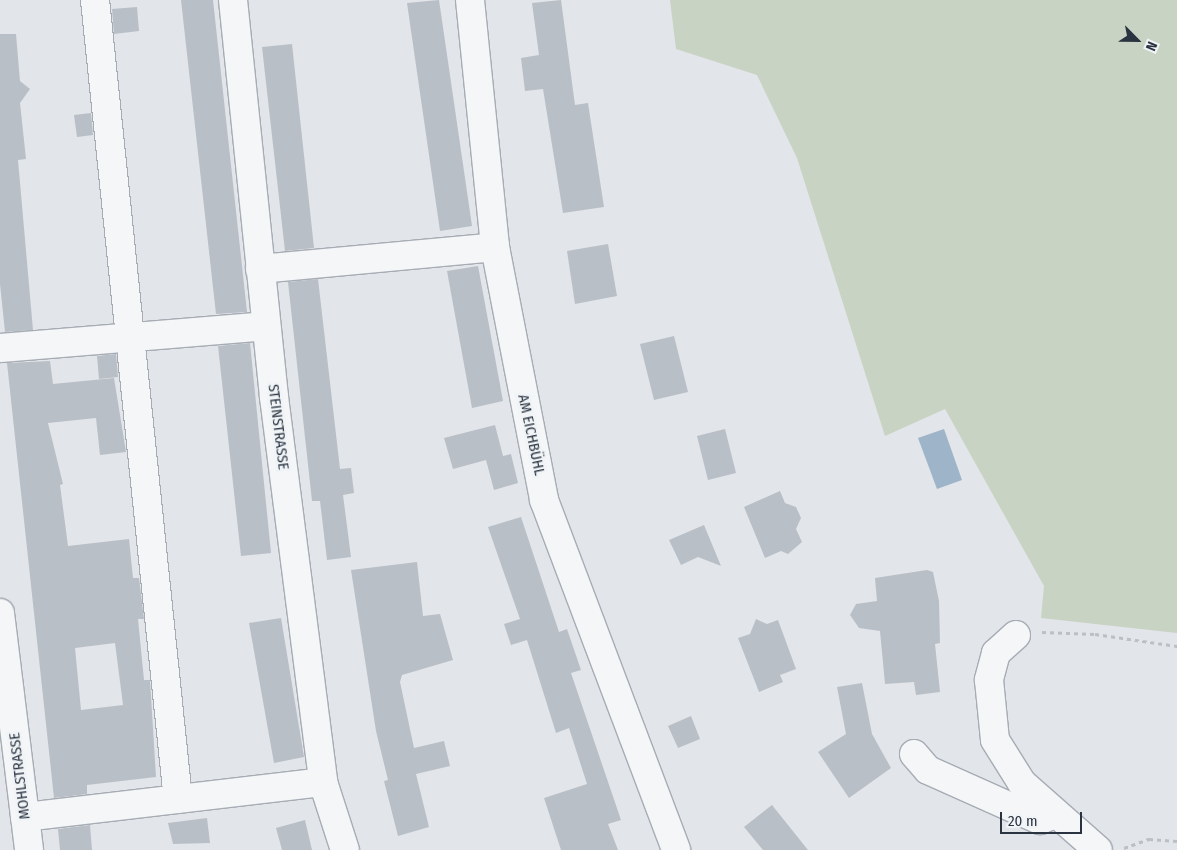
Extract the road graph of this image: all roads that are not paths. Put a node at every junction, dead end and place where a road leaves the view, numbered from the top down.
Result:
1 (95, 0) edge
2 (234, 0) edge
3 (470, 0) edge
4 (495, 247) junction
5 (260, 269) junction
6 (266, 326) junction
7 (129, 338) junction
8 (0, 348) edge
9 (0, 613) edge
10 (1016, 635) road end
11 (6, 709) edge
12 (914, 754) dead end
13 (323, 782) junction
14 (178, 799) junction
15 (1055, 814) junction
16 (25, 817) junction
17 (29, 850) edge
18 (345, 850) edge
19 (676, 850) edge
20 (1098, 850) edge

1 - 7 street
2 - 5 street, STEINSTRASSE
3 - 4 street, AM EICHBÜHL
4 - 5 street
4 - 19 street, AM EICHBÜHL
5 - 6 street, STEINSTRASSE
6 - 7 street
6 - 13 street, STEINSTRASSE
7 - 8 street
7 - 14 street
9 - 11 street, MOHLSTRASSE
10 - 15 street
11 - 16 street, MOHLSTRASSE
12 - 15 street
13 - 14 street
13 - 18 street, STEINSTRASSE
14 - 16 street
15 - 20 street
16 - 17 street, MOHLSTRASSE

